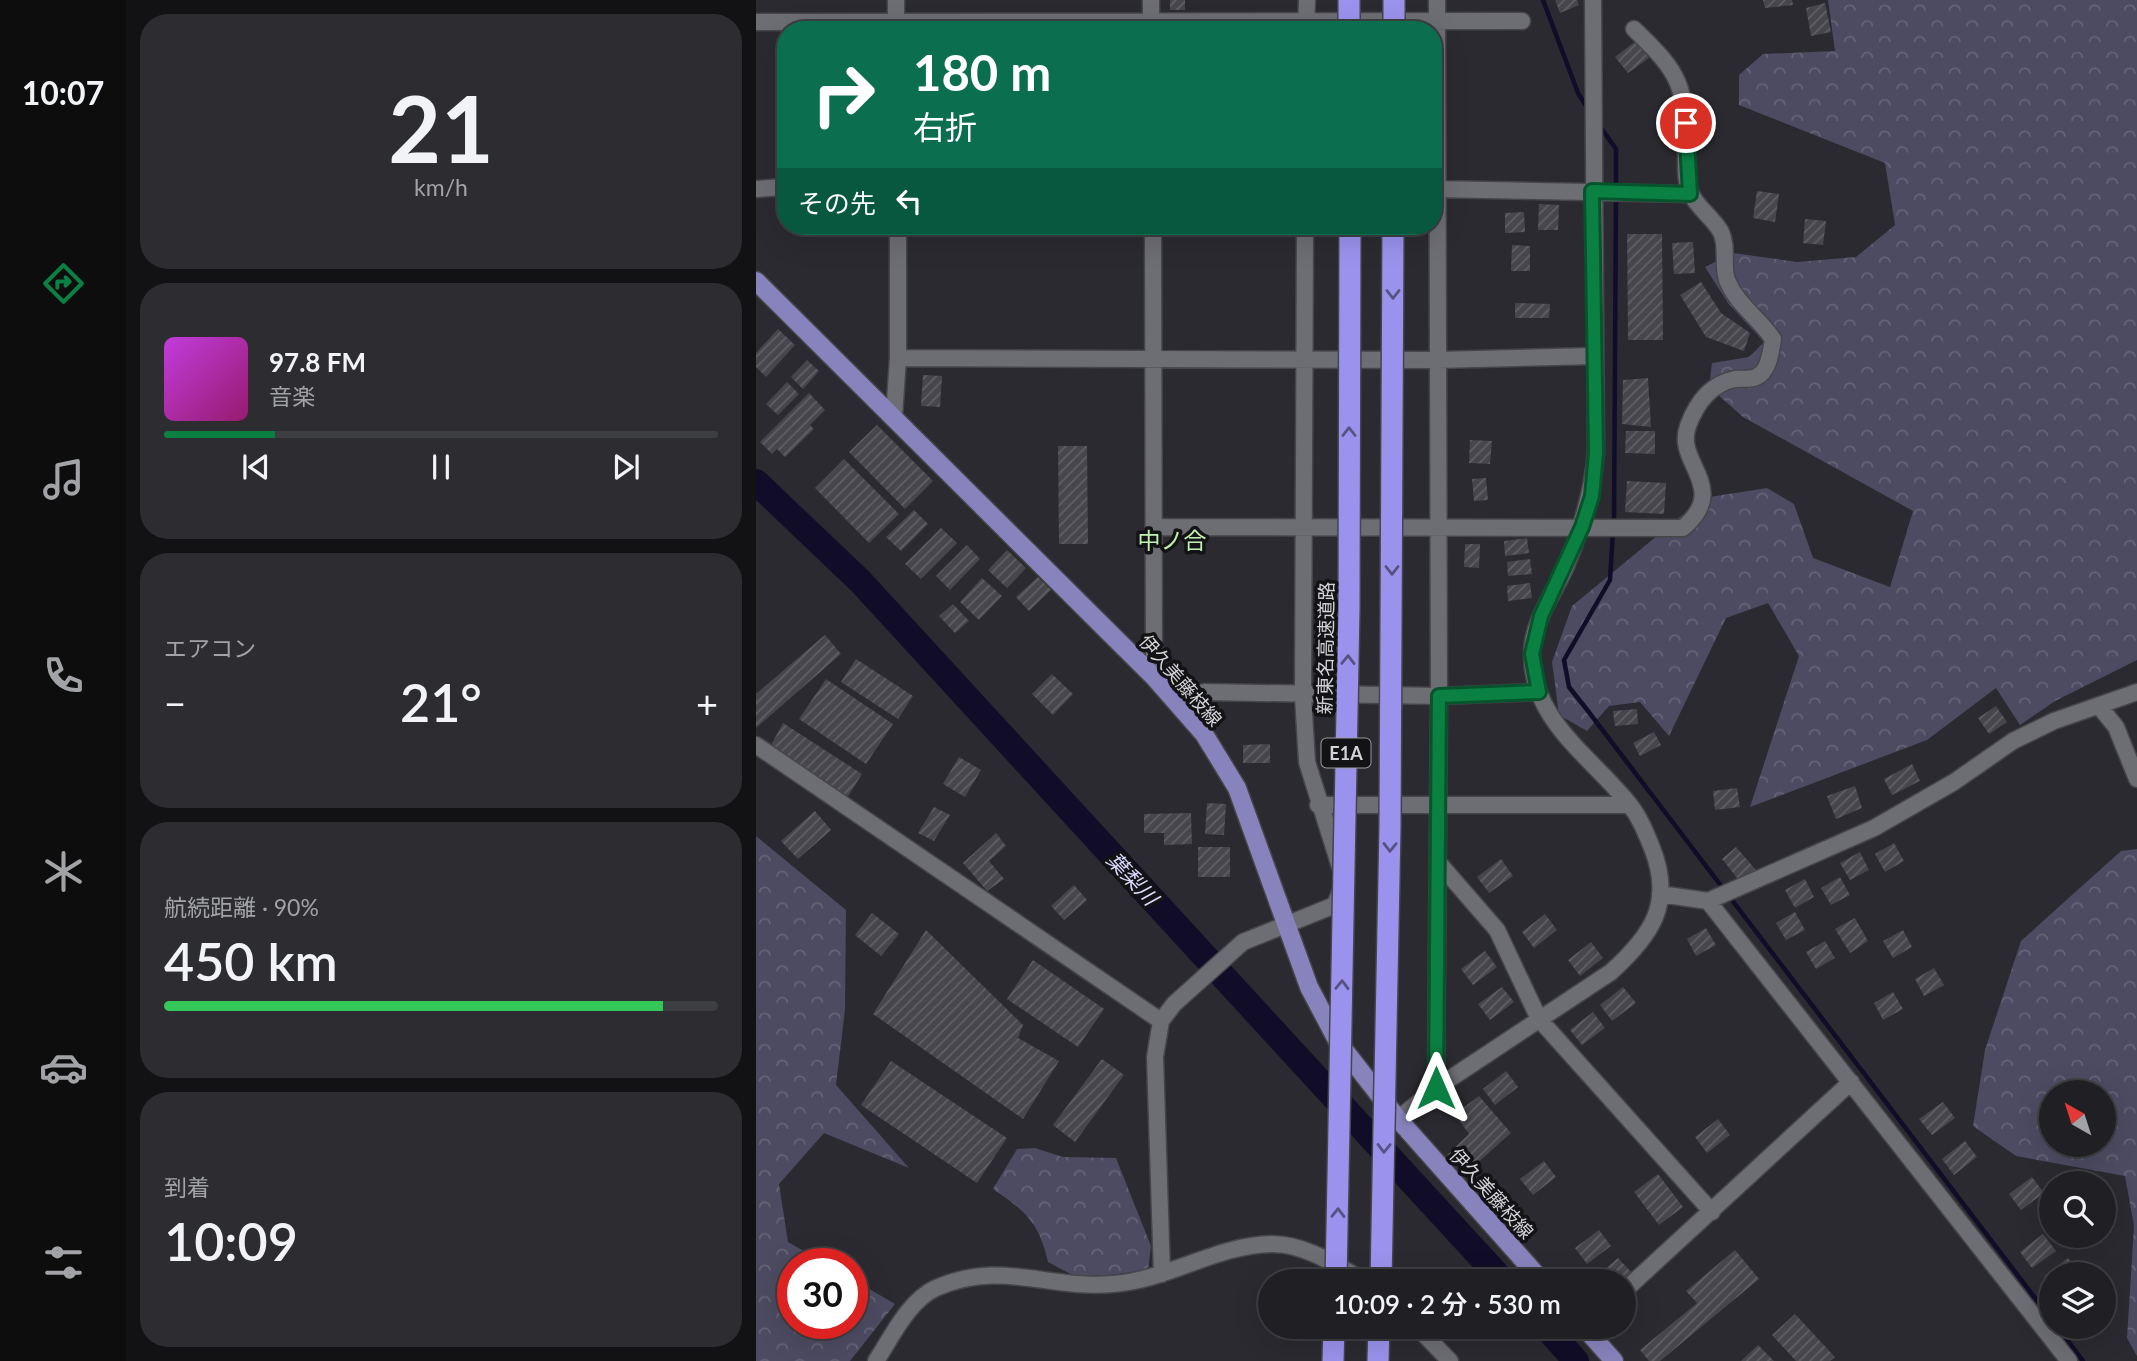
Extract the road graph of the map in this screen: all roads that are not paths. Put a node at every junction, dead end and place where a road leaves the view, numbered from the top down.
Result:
1 (897, 0) edge
2 (1151, 0) edge
3 (1307, 0) edge
4 (1349, 0) edge
5 (1394, 0) edge
6 (1437, 0) edge
7 (1593, 0) edge
8 (896, 21) edge
9 (1151, 21) edge
10 (1306, 21) edge
11 (1349, 21) edge
12 (1394, 21) edge
13 (1436, 21) edge
14 (1522, 21) dead end
15 (756, 22) edge
16 (777, 23) edge
17 (1442, 23) edge
18 (1634, 29) dead end
19 (777, 188) edge
20 (756, 189) edge
21 (1442, 189) edge
22 (1592, 191) junction
23 (1690, 194) junction
24 (898, 235) edge
25 (1153, 235) edge
26 (1305, 235) edge
27 (1350, 235) edge
28 (1393, 235) edge
29 (1436, 235) edge
30 (756, 281) edge
31 (1595, 356) junction
32 (898, 358) junction
33 (1152, 360) junction
34 (1306, 360) junction
35 (1437, 360) junction
36 (894, 416) junction
37 (1304, 526) junction
38 (1438, 526) junction
39 (1154, 527) junction
40 (1582, 527) junction
41 (1154, 677) junction
42 (1539, 692) junction
43 (2137, 692) edge
44 (1303, 696) junction
45 (1439, 696) junction
46 (1174, 698) junction
47 (2099, 706) junction
48 (756, 745) edge
49 (2137, 779) edge
50 (1318, 805) junction
51 (1437, 805) junction
52 (1630, 805) junction
53 (1438, 862) junction
54 (1660, 894) junction
55 (1708, 901) junction
56 (1285, 923) junction
57 (1539, 1019) junction
58 (1161, 1021) junction
59 (1851, 1082) junction
60 (1436, 1088) junction
61 (1398, 1119) junction
62 (1712, 1212) junction
63 (1336, 1269) edge
64 (1340, 1269) edge
65 (1381, 1269) edge
66 (1531, 1269) edge
67 (1162, 1274) junction
68 (1636, 1280) edge
69 (1334, 1339) edge
70 (1379, 1339) edge
71 (1429, 1339) edge
72 (1595, 1339) edge
73 (876, 1361) edge
74 (1333, 1361) edge
75 (1378, 1361) edge
76 (1450, 1361) edge
77 (1614, 1361) edge
78 (2069, 1361) edge

1 - 8 street
2 - 9 street
3 - 10 street
4 - 11 highway, bridge
5 - 12 highway, bridge
6 - 13 street
7 - 22 street
14 - 17 street
15 - 16 street
18 - 23 street
19 - 20 street
21 - 22 street
22 - 23 street
22 - 31 street
23 - 40 street
24 - 32 street
25 - 33 street
26 - 34 street
63 -> 27 highway, 新東名高速道路 / E1A, bridge
28 -> 65 highway, E1A, bridge
29 - 35 street
30 - 36 main road, 伊久美藤枝線
31 - 35 street
31 - 40 street
32 - 33 street
32 - 36 street
33 - 34 street
33 - 39 street
34 - 35 street
34 - 37 street
35 - 38 street
36 - 41 main road, 伊久美藤枝線
37 - 38 street
37 - 39 street
37 - 44 street
38 - 40 street
38 - 45 street
39 - 41 street
40 - 42 street
41 - 46 main road, 伊久美藤枝線
42 - 45 street
42 - 52 street
43 - 47 street
44 - 45 street
44 - 46 street
44 - 50 street
45 - 51 street
46 - 56 main road, 伊久美藤枝線
47 - 49 street
47 - 55 street
48 - 58 street
50 - 51 street
50 - 56 street
51 - 52 street
51 - 53 street
52 - 54 street
53 - 57 street
53 - 60 street
54 - 55 street
54 - 57 street
55 - 59 street
56 - 58 street
56 - 61 main road, 伊久美藤枝線
57 - 60 street
57 - 62 street
58 - 67 street
59 - 62 street
59 - 78 street
60 - 61 street
61 - 66 main road, 伊久美藤枝線
62 - 68 street
64 - 67 street
67 - 73 street
69 - 74 highway
70 - 75 highway
71 - 76 street
72 - 77 main road

